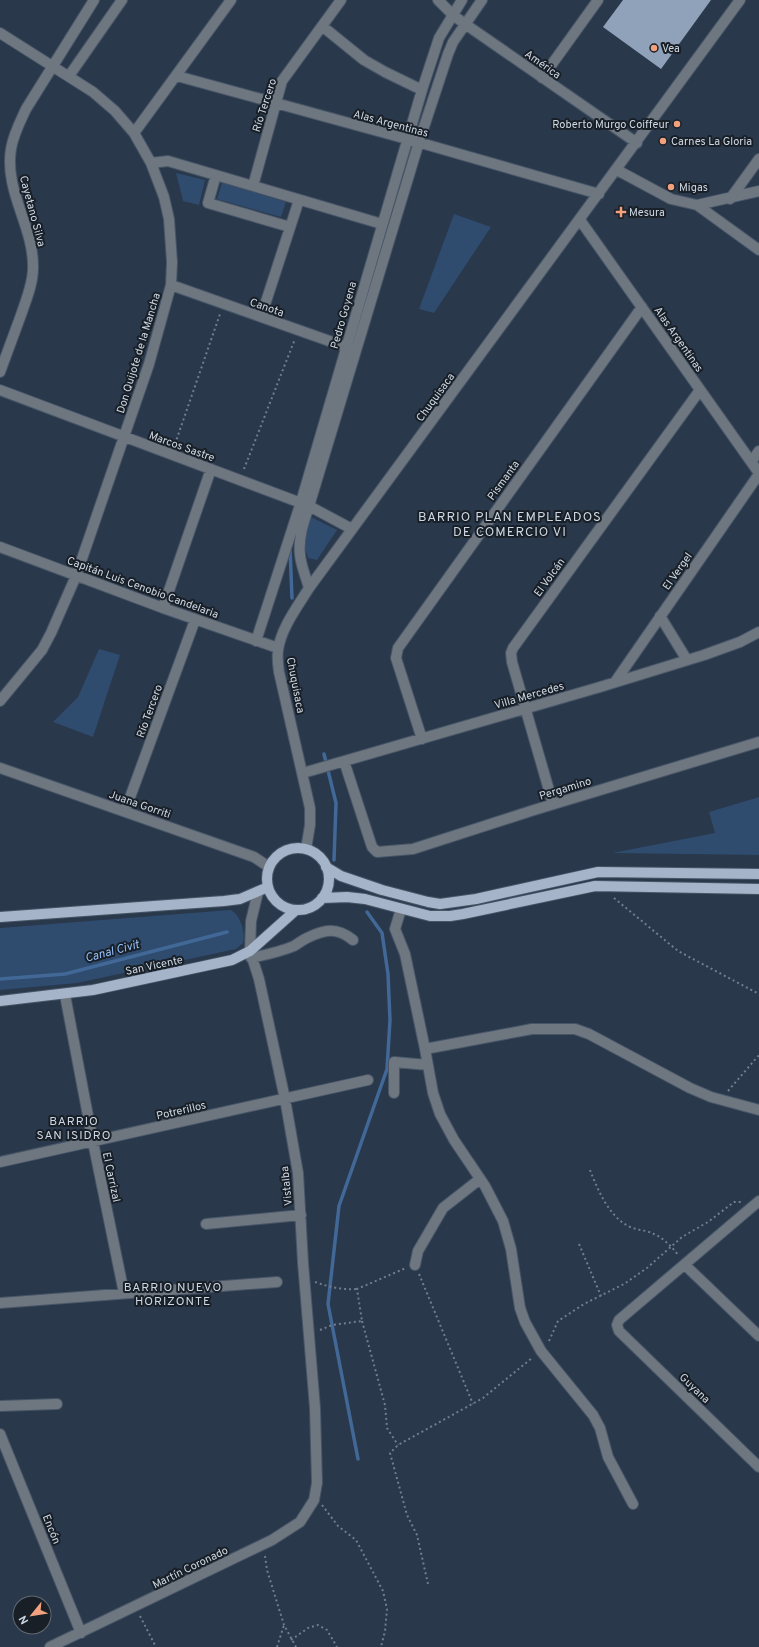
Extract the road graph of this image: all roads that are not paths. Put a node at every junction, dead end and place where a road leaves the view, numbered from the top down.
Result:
1 (94, 0) edge
2 (122, 0) edge
3 (231, 0) edge
4 (341, 0) edge
5 (438, 0) edge
6 (462, 0) edge
7 (482, 0) edge
8 (598, 0) edge
9 (740, 0) edge
10 (453, 15) junction
11 (465, 24) junction
12 (322, 26) junction
13 (0, 33) edge
14 (53, 66) junction
15 (69, 76) junction
16 (177, 76) junction
17 (542, 78) junction
18 (422, 90) junction
19 (275, 103) junction
20 (134, 133) junction
21 (407, 139) junction
22 (419, 142) junction
23 (637, 143) junction
24 (759, 159) edge
25 (152, 163) junction
26 (617, 170) junction
27 (216, 175) junction
28 (253, 186) junction
29 (759, 191) edge
30 (599, 194) junction
31 (730, 199) junction
32 (298, 200) junction
33 (697, 205) junction
34 (580, 220) junction
35 (382, 224) junction
36 (290, 227) junction
37 (759, 250) edge
38 (171, 285) junction
39 (642, 306) junction
40 (261, 317) junction
41 (351, 349) junction
42 (0, 372) edge
43 (0, 390) edge
44 (700, 390) junction
45 (124, 437) junction
46 (759, 451) edge
47 (752, 462) junction
48 (211, 469) junction
49 (759, 473) edge
50 (305, 504) junction
51 (352, 529) junction
52 (0, 547) edge
53 (76, 576) junction
54 (309, 588) junction
55 (163, 608) junction
56 (660, 616) junction
57 (195, 620) junction
58 (759, 632) edge
59 (256, 641) junction
60 (278, 648) junction
61 (687, 660) junction
62 (615, 682) junction
63 (0, 701) edge
64 (525, 709) junction
65 (422, 738) junction
66 (759, 742) edge
67 (344, 761) junction
68 (0, 768) edge
69 (303, 773) junction
70 (553, 804) junction
71 (125, 811) junction
72 (306, 849) junction
73 (269, 867) junction
74 (326, 867) junction
75 (759, 874) edge
76 (268, 887) junction
77 (759, 890) edge
78 (258, 892) junction
79 (322, 898) junction
80 (401, 909) junction
81 (296, 910) junction
82 (0, 917) edge
83 (353, 940) dead end
84 (251, 954) junction
85 (65, 995) junction
86 (0, 1001) edge
87 (425, 1049) junction
88 (428, 1065) junction
89 (368, 1080) dead end
90 (394, 1093) dead end
91 (285, 1098) junction
92 (759, 1110) edge
93 (93, 1142) junction
94 (0, 1162) edge
95 (480, 1179) junction
96 (759, 1201) edge
97 (301, 1215) junction
98 (206, 1224) dead end
99 (415, 1264) road end
100 (685, 1265) junction
101 (278, 1282) dead end
102 (124, 1293) junction
103 (0, 1303) edge
104 (759, 1336) edge
105 (57, 1404) dead end
106 (0, 1406) edge
107 (0, 1434) edge
108 (759, 1467) edge
109 (317, 1483) joint
110 (633, 1504) dead end
111 (81, 1633) junction
112 (50, 1647) edge

1 - 14 street, Cayetano Silva
2 - 15 street
3 - 16 street
4 - 12 street, Río Tercero
5 - 10 street, América
6 - 10 street, Pedro Goyena
7 - 11 street, Pedro Goyena
8 - 17 street
9 - 23 street, Chuquisaca
10 - 11 street, América
10 - 18 street, Pedro Goyena
11 - 17 street, América
11 - 22 street, Pedro Goyena
12 - 18 street
12 - 19 street, Río Tercero
13 - 14 street, Don Quijote de la Mancha
14 - 15 street, Don Quijote de la Mancha
14 - 42 street, Cayetano Silva
15 - 20 street, Don Quijote de la Mancha
16 - 19 street, Alas Argentinas
16 - 20 street
17 - 23 street, América
18 - 21 street, Pedro Goyena
19 - 21 street, Alas Argentinas
19 - 28 street, Río Tercero
20 - 25 street, Don Quijote de la Mancha
21 - 22 street, Alas Argentinas
21 - 35 street, Pedro Goyena
22 - 30 street, Alas Argentinas
22 - 41 street, Pedro Goyena
23 - 26 street, Chuquisaca
24 - 31 street
25 - 27 street
25 - 38 street, Don Quijote de la Mancha
26 - 30 street, Chuquisaca
26 - 33 street
27 - 28 street
27 - 36 street
28 - 32 street
29 - 31 street
30 - 34 street, Chuquisaca
31 - 33 street
32 - 35 street
32 - 36 street
33 - 37 street
34 - 39 street, Alas Argentinas
34 - 51 street, Chuquisaca
35 - 41 street, Pedro Goyena
36 - 40 street
38 - 40 street, Canota
38 - 45 street, Don Quijote de la Mancha
39 - 44 street, Alas Argentinas
39 - 65 street, Pismanta
40 - 41 street, Canota
41 - 50 street, Pedro Goyena
43 - 45 street, Marcos Sastre
44 - 47 street, Alas Argentinas
44 - 64 street, El Volcán
45 - 48 street, Marcos Sastre
45 - 53 street, Don Quijote de la Mancha
46 - 47 street
47 - 49 street, Alas Argentinas
48 - 50 street, Marcos Sastre
48 - 55 street
49 - 56 street, El Vergel
50 - 51 street, Marcos Sastre
50 - 54 street, Pedro Goyena
50 - 59 street, Pedro Goyena
51 - 54 street, Chuquisaca
52 - 53 street, Capitán Luis Cenobio Candelaria
53 - 55 street, Capitán Luis Cenobio Candelaria
53 - 63 street, Don Quijote de la Mancha
54 - 60 street, Chuquisaca
55 - 57 street, Capitán Luis Cenobio Candelaria
56 - 61 street
56 - 62 street, El Vergel
57 - 59 street, Capitán Luis Cenobio Candelaria
57 - 71 street, Río Tercero
58 - 61 street, Villa Mercedes
59 - 60 street, Capitán Luis Cenobio Candelaria
60 - 69 street, Chuquisaca
61 - 62 street, Villa Mercedes
62 - 64 street, Villa Mercedes
64 - 65 street, Villa Mercedes
64 - 70 street, El Volcán
65 - 67 street, Villa Mercedes
66 - 70 street, Pergamino
67 - 69 street, Villa Mercedes
67 - 70 street, Pergamino
68 - 71 street, Juana Gorriti
69 - 72 street, Chuquisaca
71 - 73 street, Juana Gorriti
72 - 73 main road
72 - 74 main road
73 - 76 main road
74 - 75 main road
74 - 79 main road
76 - 78 main road
76 - 81 main road
77 - 80 main road
78 - 82 main road
78 - 84 street, Vistalba
79 - 80 main road
79 - 81 main road
80 - 87 street
81 - 84 main road, San Vicente
83 - 84 street, San Vicente
84 - 85 main road, San Vicente
84 - 91 street, Vistalba
85 - 86 main road, San Vicente
85 - 93 street, El Carrizal
87 - 88 street
87 - 92 street
88 - 90 street
88 - 95 street
89 - 91 street, Potrerillos
91 - 93 street, Potrerillos
91 - 97 street, Vistalba
93 - 94 street, Potrerillos
93 - 102 street, El Carrizal
95 - 99 street
95 - 110 street
96 - 100 street
97 - 98 street
97 - 109 street, Vistalba
100 - 104 street
100 - 108 street, Guyana
101 - 102 street
102 - 103 street
105 - 106 street
107 - 111 street, Encón
109 - 111 street, Martín Coronado
111 - 112 street, Martín Coronado

